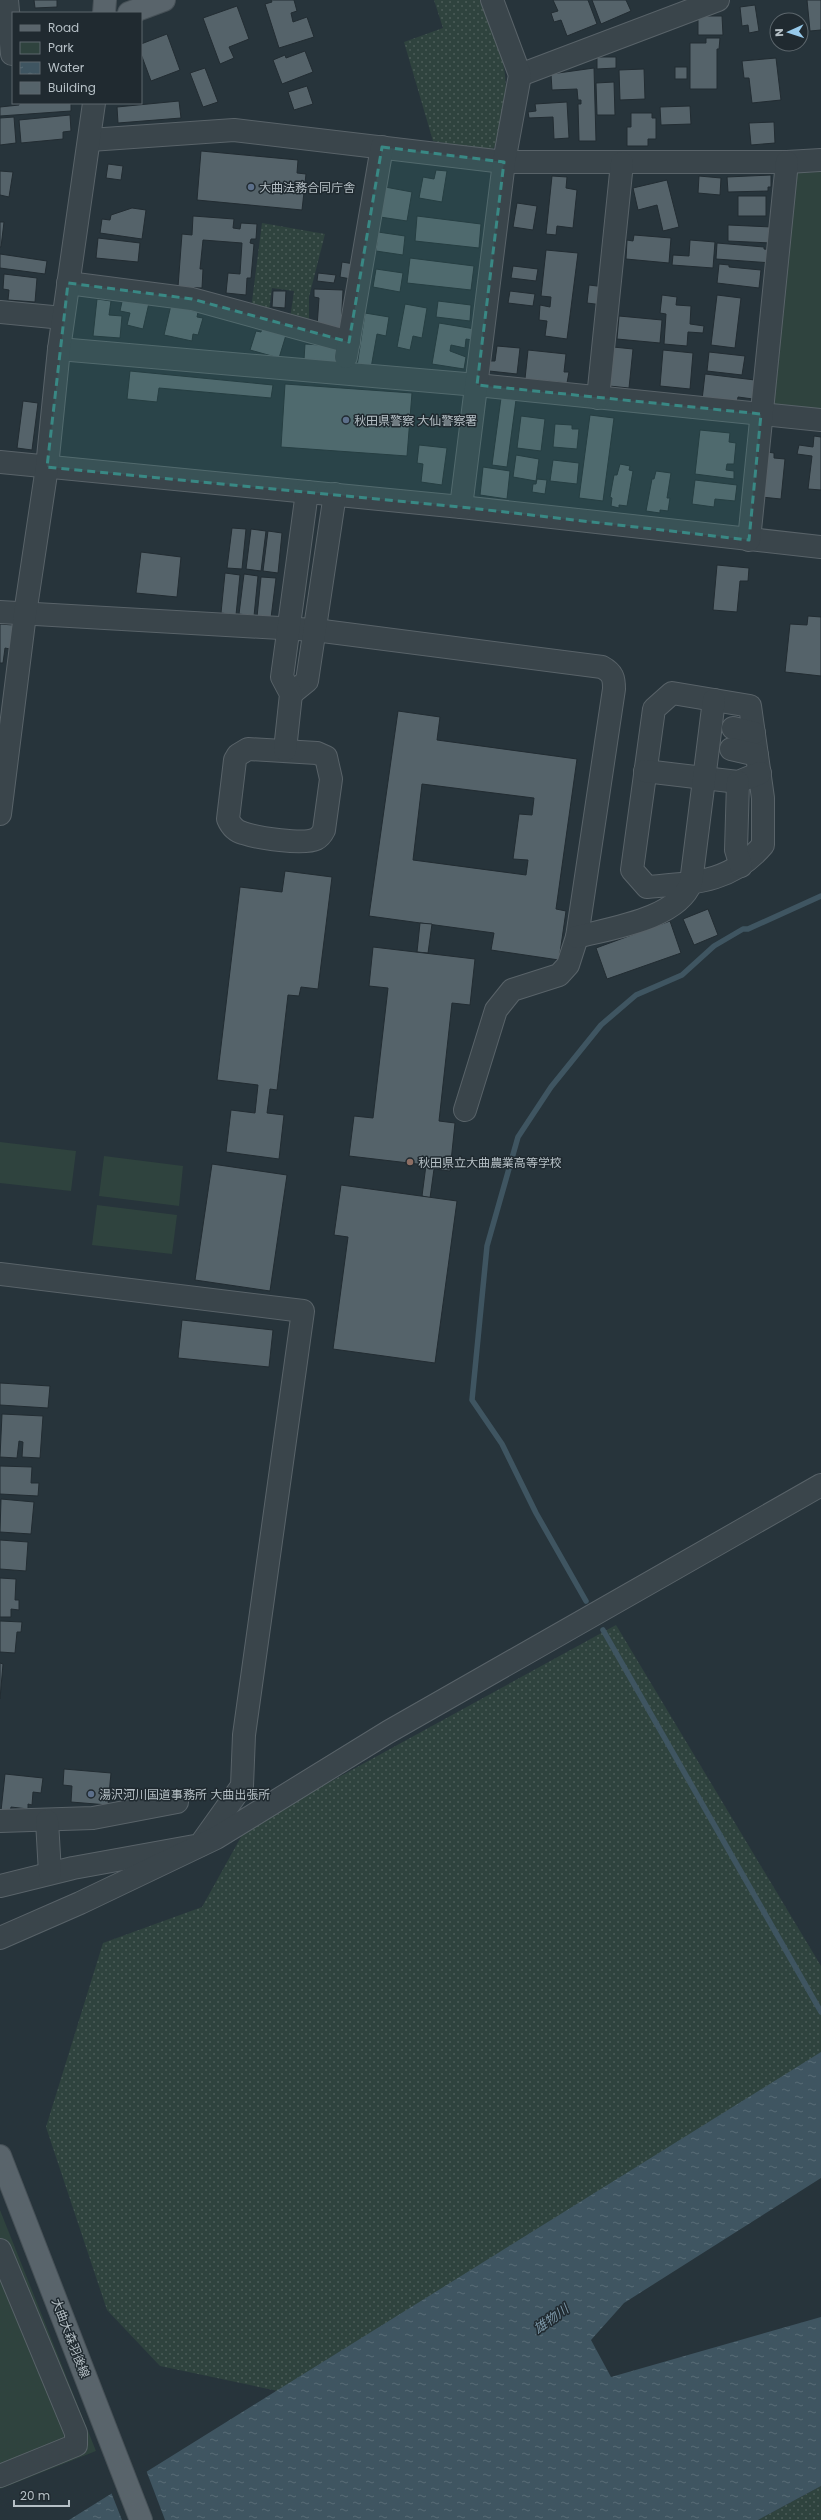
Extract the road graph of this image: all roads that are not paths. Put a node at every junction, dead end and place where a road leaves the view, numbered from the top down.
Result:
1 (7, 0) edge
2 (105, 0) edge
3 (164, 0) edge
4 (492, 0) edge
5 (718, 0) edge
6 (104, 12) edge
7 (132, 12) edge
8 (8, 56) edge
9 (520, 75) junction
10 (94, 104) edge
11 (90, 140) junction
12 (382, 148) junction
13 (821, 160) edge
14 (504, 162) junction
15 (787, 162) junction
16 (622, 163) junction
17 (68, 282) junction
18 (0, 312) edge
19 (63, 318) junction
20 (349, 342) junction
21 (59, 349) junction
22 (344, 374) junction
23 (477, 385) junction
24 (598, 398) junction
25 (761, 414) junction
26 (821, 420) edge
27 (0, 462) edge
28 (47, 467) junction
29 (307, 492) junction
30 (335, 494) junction
31 (461, 507) junction
32 (749, 540) junction
33 (821, 547) edge
34 (0, 612) edge
35 (25, 614) junction
36 (288, 629) junction
37 (315, 630) junction
38 (291, 694) junction
39 (714, 700) junction
40 (731, 749) dead end
41 (285, 750) junction
42 (758, 764) junction
43 (646, 770) junction
44 (704, 778) junction
45 (738, 782) junction
46 (0, 814) edge
47 (741, 866) junction
48 (691, 883) junction
49 (577, 938) junction
50 (465, 1110) dead end
51 (0, 1274) edge
52 (821, 1485) edge
53 (177, 1802) dead end
54 (0, 1821) edge
55 (47, 1821) junction
56 (200, 1845) junction
57 (50, 1873) junction
58 (0, 1886) edge
59 (0, 1938) edge
60 (0, 2156) edge
61 (0, 2250) edge
62 (0, 2476) edge
63 (141, 2520) edge

1 - 8 street
2 - 6 main road
3 - 7 main road
4 - 9 street
5 - 9 street
9 - 14 street
10 - 11 street
11 - 12 street
11 - 17 street
12 - 14 street
12 - 20 street
13 - 15 street
14 - 16 street
14 - 23 street
15 - 16 street
15 - 25 street
16 - 24 street
17 - 19 street
17 - 20 street
18 - 19 street
19 - 21 street
20 - 22 street
21 - 22 street
21 - 28 street
22 - 23 street
23 - 24 street
23 - 31 street
24 - 25 street
25 - 26 street
25 - 32 street
27 - 28 street
28 - 29 street
28 - 35 street
29 - 30 street
29 - 36 street
30 - 31 street
30 - 37 street
31 - 32 street
32 - 33 street
34 - 35 street
35 - 36 street
35 - 46 street
36 - 37 street
36 - 38 street
37 - 38 street
37 - 49 street
38 - 41 street
39 - 42 street
39 - 43 street
39 - 44 street
40 - 42 street
41 - 41 street
42 - 45 street
42 - 47 street
43 - 44 street
43 - 48 street
44 - 45 street
44 - 48 street
45 - 47 street
47 - 48 street
48 - 49 street
49 - 50 street
51 - 56 street
52 - 56 street
53 - 55 street
54 - 55 street
55 - 57 street
56 - 57 street
56 - 59 street
57 - 58 street
60 - 63 main road, 大曲大森羽後線
61 - 62 street

